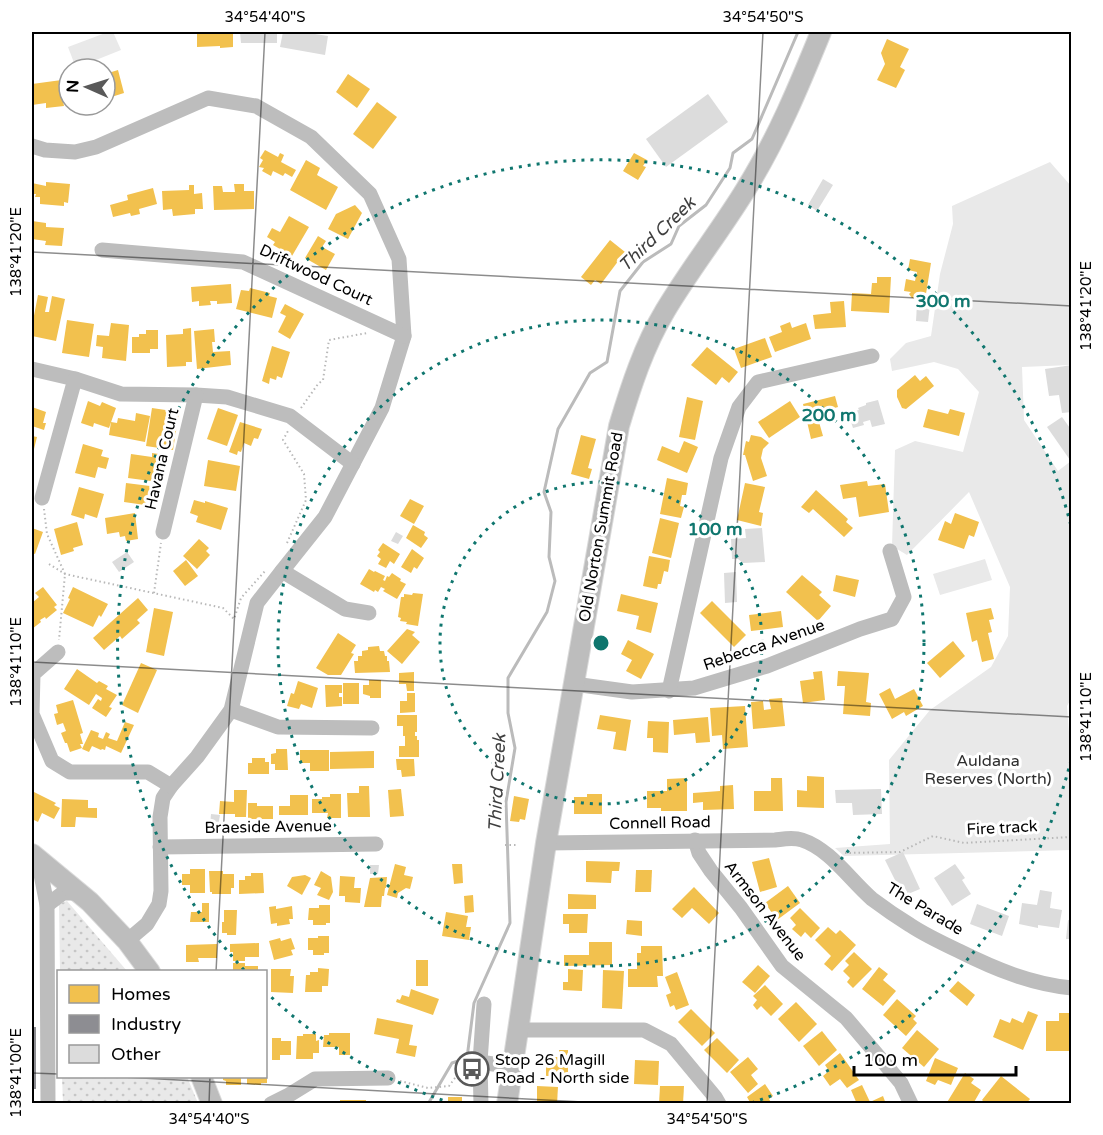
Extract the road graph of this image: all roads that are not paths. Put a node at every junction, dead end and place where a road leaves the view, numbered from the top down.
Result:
1 (821, 32) edge
2 (32, 146) edge
3 (102, 250) dead end
4 (404, 336) junction
5 (872, 356) dead end
6 (32, 369) edge
7 (75, 379) junction
8 (196, 394) junction
9 (353, 464) junction
10 (42, 498) road end
11 (163, 532) road end
12 (890, 551) dead end
13 (274, 570) junction
14 (369, 613) dead end
15 (58, 652) road end
16 (574, 684) junction
17 (669, 691) junction
18 (231, 710) junction
19 (372, 728) dead end
20 (171, 786) junction
21 (695, 840) junction
22 (775, 840) joint
23 (546, 843) junction
24 (376, 844) dead end
25 (160, 847) junction
26 (34, 856) edge
27 (79, 893) junction
28 (47, 905) junction
29 (127, 941) junction
30 (149, 970) edge
31 (1071, 988) edge
32 (484, 1004) dead end
33 (32, 1011) edge
34 (47, 1011) junction
35 (518, 1030) junction
36 (512, 1066) junction
37 (480, 1068) junction
38 (201, 1078) edge
39 (388, 1078) road end
40 (48, 1104) edge
41 (212, 1104) edge
42 (271, 1104) edge
43 (481, 1104) edge
44 (507, 1104) edge
45 (719, 1104) edge
46 (911, 1104) edge

1 - 16 main road, Old Norton Summit Road
2 - 4 street
3 - 4 street, Driftwood Court
4 - 9 street
5 - 17 street
6 - 7 street
7 - 8 street
7 - 10 street
8 - 9 street
8 - 11 street, Havana Court
9 - 13 street
12 - 17 street, Rebecca Avenue
13 - 14 street
13 - 18 street
15 - 20 street
16 - 17 street, Rebecca Avenue
16 - 23 main road, Old Norton Summit Road
18 - 19 street
18 - 20 street
20 - 25 street
21 - 22 street, Connell Road
21 - 23 street, Connell Road
21 - 46 street, Armson Avenue
22 - 31 street, The Parade
23 - 35 main road, Old Norton Summit Road
24 - 25 street, Braeside Avenue
25 - 29 street
26 - 27 main road
26 - 28 street
27 - 28 street
27 - 29 main road
28 - 34 street
29 - 30 main road
32 - 37 street
33 - 34 street
34 - 40 street
35 - 36 main road, Old Norton Summit Road
35 - 45 street
36 - 37 street
36 - 44 main road, Old Norton Summit Road
37 - 43 street
38 - 41 main road
39 - 42 street

